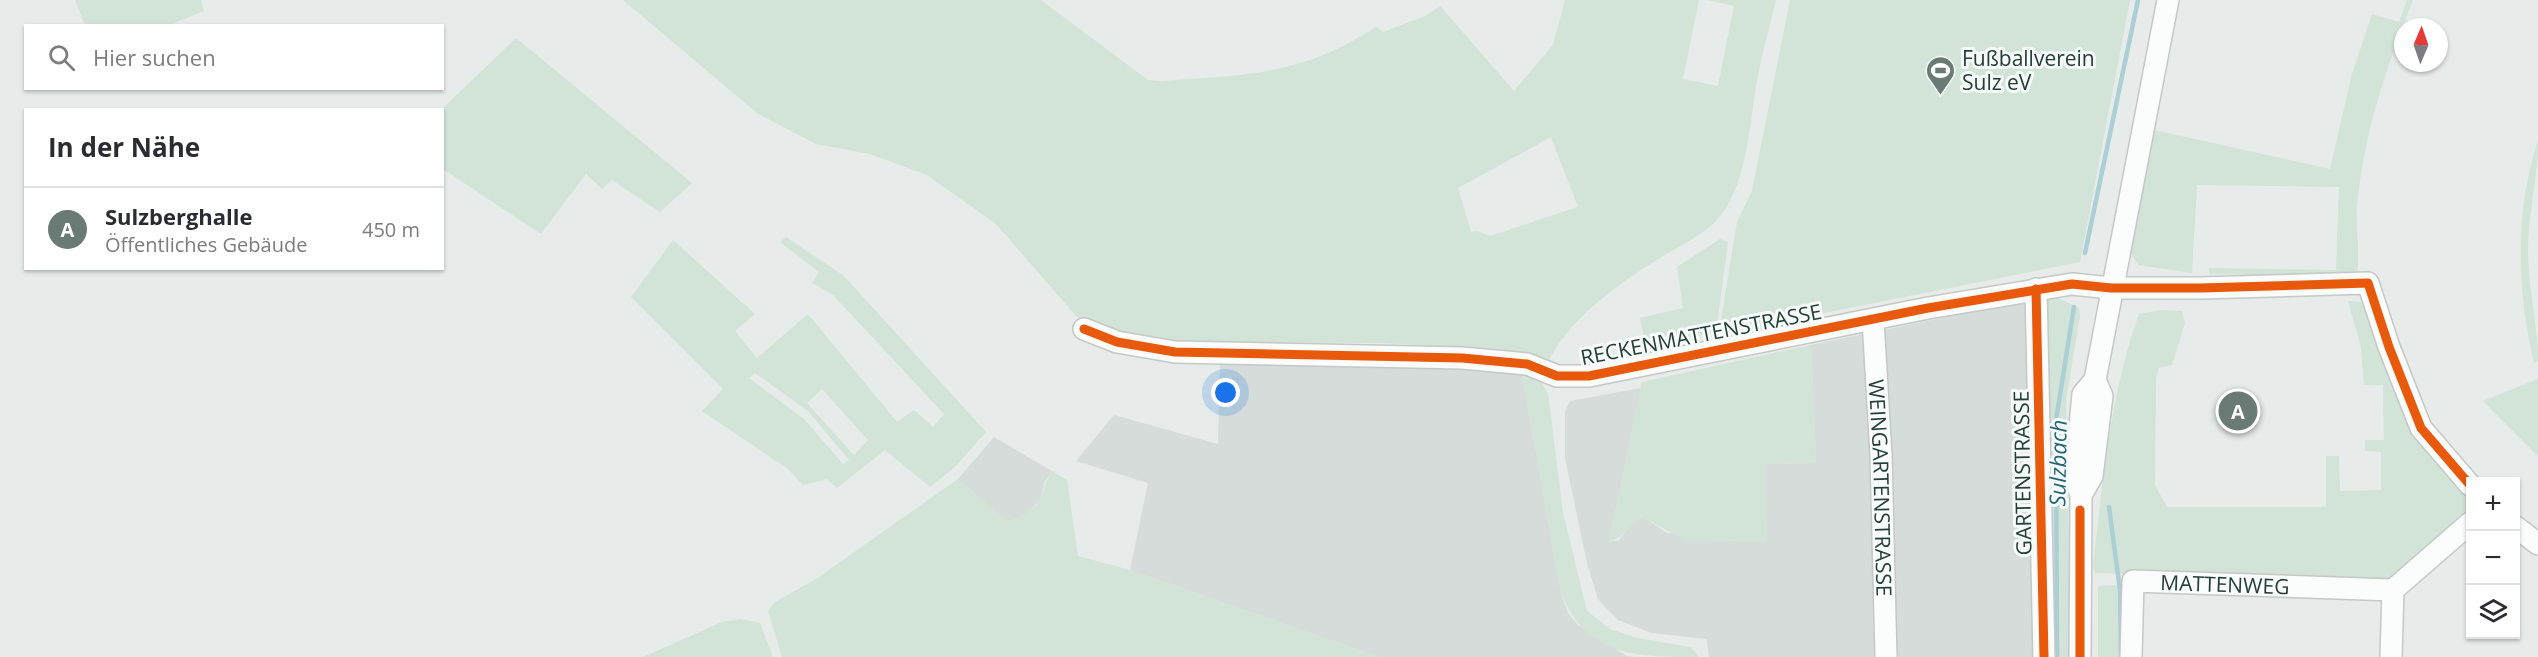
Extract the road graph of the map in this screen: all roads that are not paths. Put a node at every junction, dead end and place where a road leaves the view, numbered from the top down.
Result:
1 (2168, 0) edge
2 (2111, 288) junction
3 (2036, 289) junction
4 (1873, 320) junction
5 (1084, 328) dead end
6 (2466, 480) edge
7 (2466, 526) edge
8 (2520, 530) edge
9 (2538, 544) edge
10 (2392, 590) junction
11 (1886, 657) edge
12 (2044, 657) edge
13 (2080, 657) edge
14 (2131, 657) edge
15 (2391, 657) edge

1 - 2 street
2 - 3 street, RECKENMATTENSTRASSE
2 - 6 street, RECKENMATTENSTRASSE
2 - 13 street
3 - 4 street, RECKENMATTENSTRASSE
3 - 12 street, GARTENSTRASSE
4 - 5 street, RECKENMATTENSTRASSE
4 - 11 street, WEINGARTENSTRASSE
7 - 10 street
8 - 9 street
10 - 14 street, MATTENWEG
10 - 15 street

